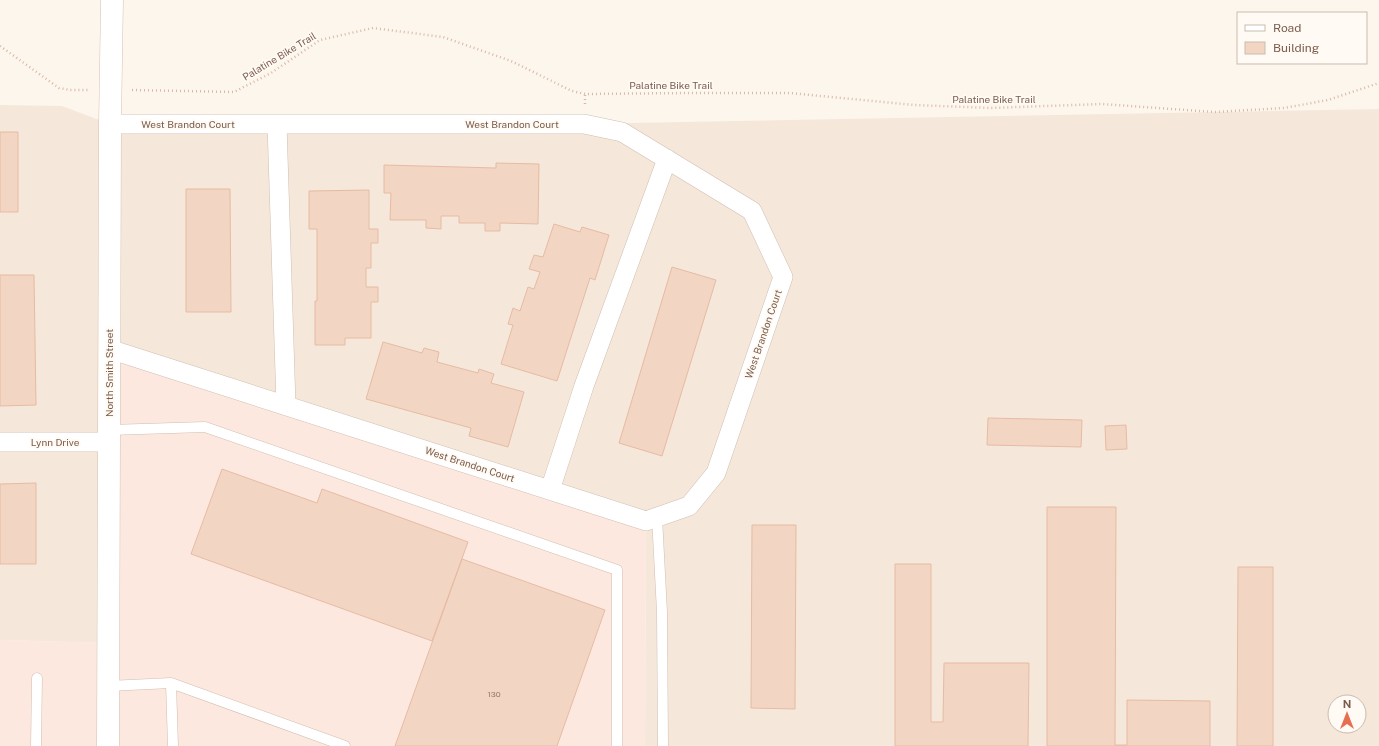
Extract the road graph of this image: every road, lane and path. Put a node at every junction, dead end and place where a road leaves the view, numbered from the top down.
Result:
1 (112, 0) edge
2 (0, 46) edge
3 (1379, 83) edge
4 (111, 89) junction
5 (110, 124) junction
6 (277, 124) junction
7 (667, 158) junction
8 (109, 349) junction
9 (286, 406) junction
10 (109, 436) junction
11 (0, 442) edge
12 (550, 490) junction
13 (657, 517) junction
14 (37, 678) dead end
15 (171, 683) junction
16 (108, 686) junction
17 (36, 746) edge
18 (108, 746) edge
19 (173, 746) edge
20 (345, 746) edge
21 (617, 746) edge
22 (663, 746) edge

1 - 4 street, North Smith Street
2 - 4 path, Palatine Bike Trail
3 - 4 path, Palatine Bike Trail
4 - 5 street, North Smith Street
5 - 6 street, West Brandon Court
5 - 8 street, North Smith Street
6 - 7 street, West Brandon Court
6 - 9 street
7 - 12 street
7 - 13 street, West Brandon Court
8 - 9 street, West Brandon Court
8 - 10 street, North Smith Street
9 - 12 street, West Brandon Court
10 - 11 street, Lynn Drive
10 - 16 street, North Smith Street
10 - 21 lane
12 - 13 street, West Brandon Court
13 - 22 lane
14 - 17 lane
15 - 16 lane
15 - 19 lane
15 - 20 lane
16 - 18 street, North Smith Street

